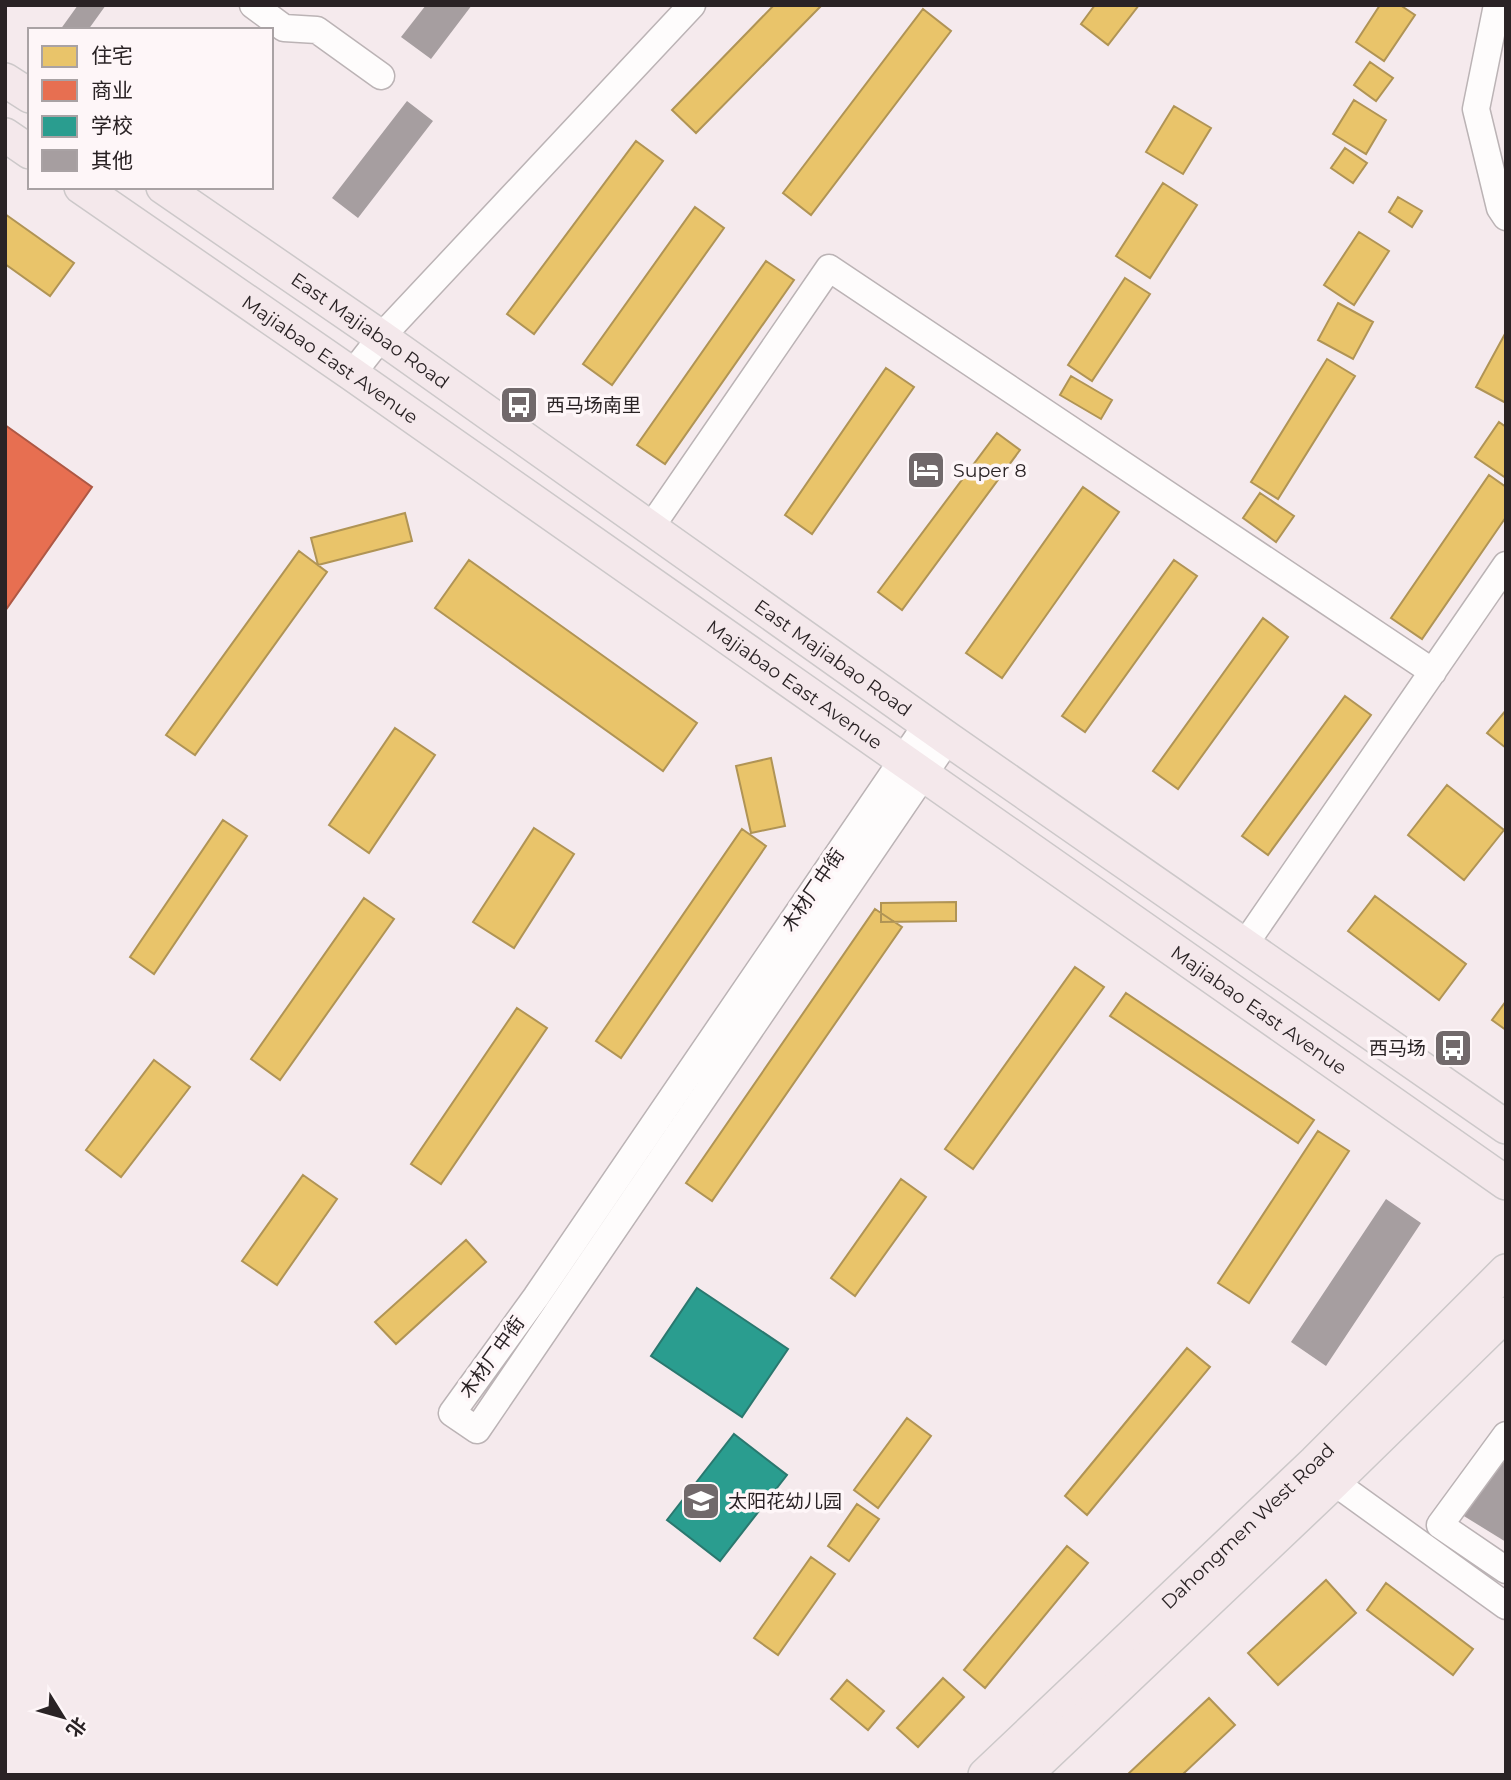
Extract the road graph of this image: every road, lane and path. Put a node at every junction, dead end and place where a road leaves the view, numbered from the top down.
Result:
1 (253, 5) edge
2 (692, 5) edge
3 (1497, 5) edge
4 (381, 76) dead end
5 (5, 80) edge
6 (28, 95) edge
7 (5, 135) edge
8 (28, 151) edge
9 (84, 189) edge
10 (166, 189) edge
11 (1506, 217) edge
12 (381, 337) junction
13 (352, 374) junction
14 (651, 527) junction
15 (1506, 565) edge
16 (1433, 672) junction
17 (938, 731) junction
18 (914, 766) junction
19 (1245, 944) junction
20 (1506, 1128) edge
21 (1506, 1183) edge
22 (1506, 1271) edge
23 (1506, 1314) edge
24 (1506, 1435) edge
25 (1334, 1482) junction
26 (1506, 1570) edge
27 (1506, 1606) edge
28 (985, 1775) edge
29 (1025, 1775) edge

1 - 4 street
2 - 12 street
3 - 11 street
5 - 6 main road
7 - 8 main road
9 - 13 main road, Majiabao East Avenue
10 - 12 main road, East Majiabao Road
12 - 13 street
12 - 14 main road, East Majiabao Road
13 - 18 main road, Majiabao East Avenue
14 - 16 street
14 - 17 main road, East Majiabao Road
15 - 16 street
16 - 19 street
17 - 18 street, 木材厂中街
17 - 19 main road, East Majiabao Road
18 - 18 street, 木材厂中街
18 - 21 main road, Majiabao East Avenue
19 - 20 main road, East Majiabao Road
22 - 28 main road, Dahongmen West Road
23 - 25 main road, Dahongmen West Road
24 - 26 street
25 - 27 street
25 - 29 main road, Dahongmen West Road

